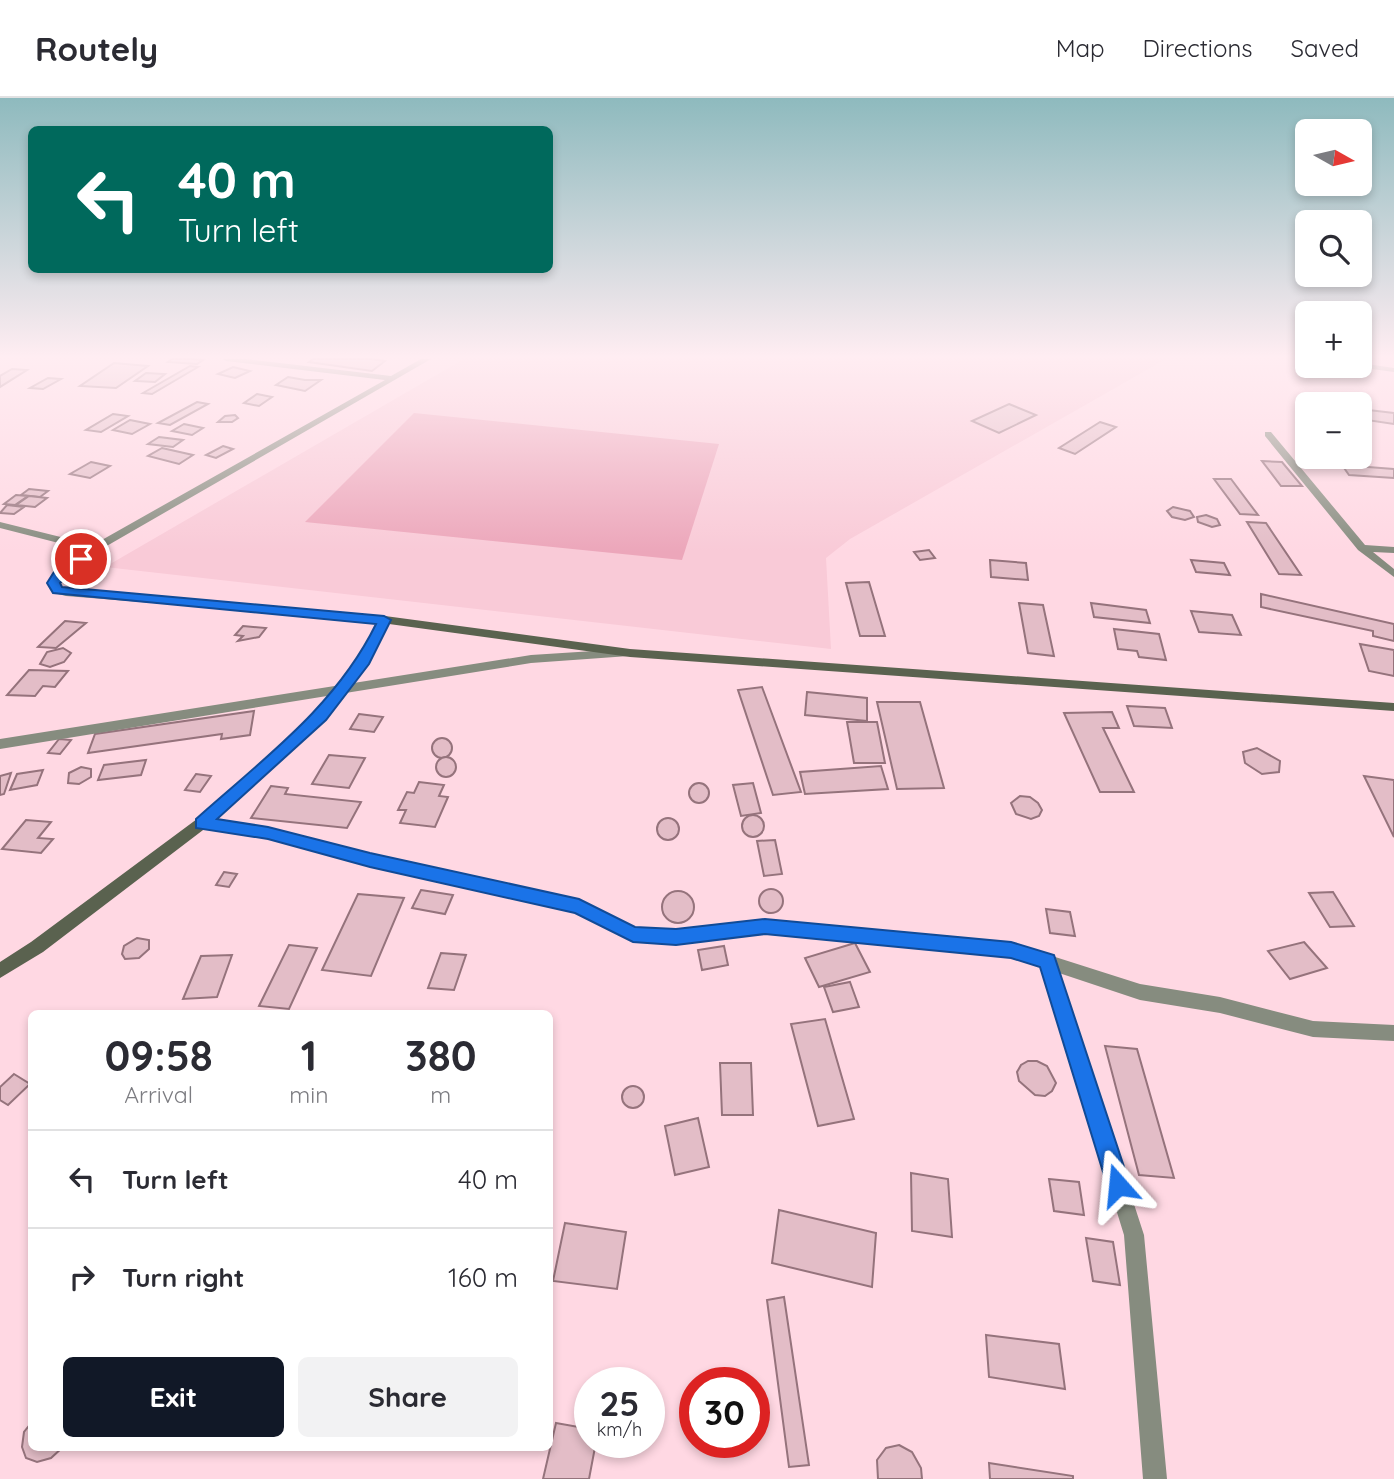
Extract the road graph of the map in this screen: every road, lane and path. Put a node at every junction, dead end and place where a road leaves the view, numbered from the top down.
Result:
1 (312, 423) edge
2 (1268, 434) dead end
3 (0, 525) edge
4 (1362, 548) junction
5 (94, 550) junction
6 (1394, 550) edge
7 (1394, 574) edge
8 (384, 620) junction
9 (630, 653) junction
10 (345, 687) junction
11 (1394, 707) edge
12 (0, 744) edge
13 (202, 823) junction
14 (1047, 961) junction
15 (0, 971) edge
16 (1394, 1033) edge
17 (1155, 1479) edge

1 - 5 street
2 - 4 street
3 - 5 street
4 - 6 street
4 - 7 street
5 - 8 street
8 - 9 street
8 - 10 street
9 - 10 street
9 - 11 street
10 - 12 street
10 - 13 street
13 - 14 street
13 - 15 street
14 - 16 street
14 - 17 street

